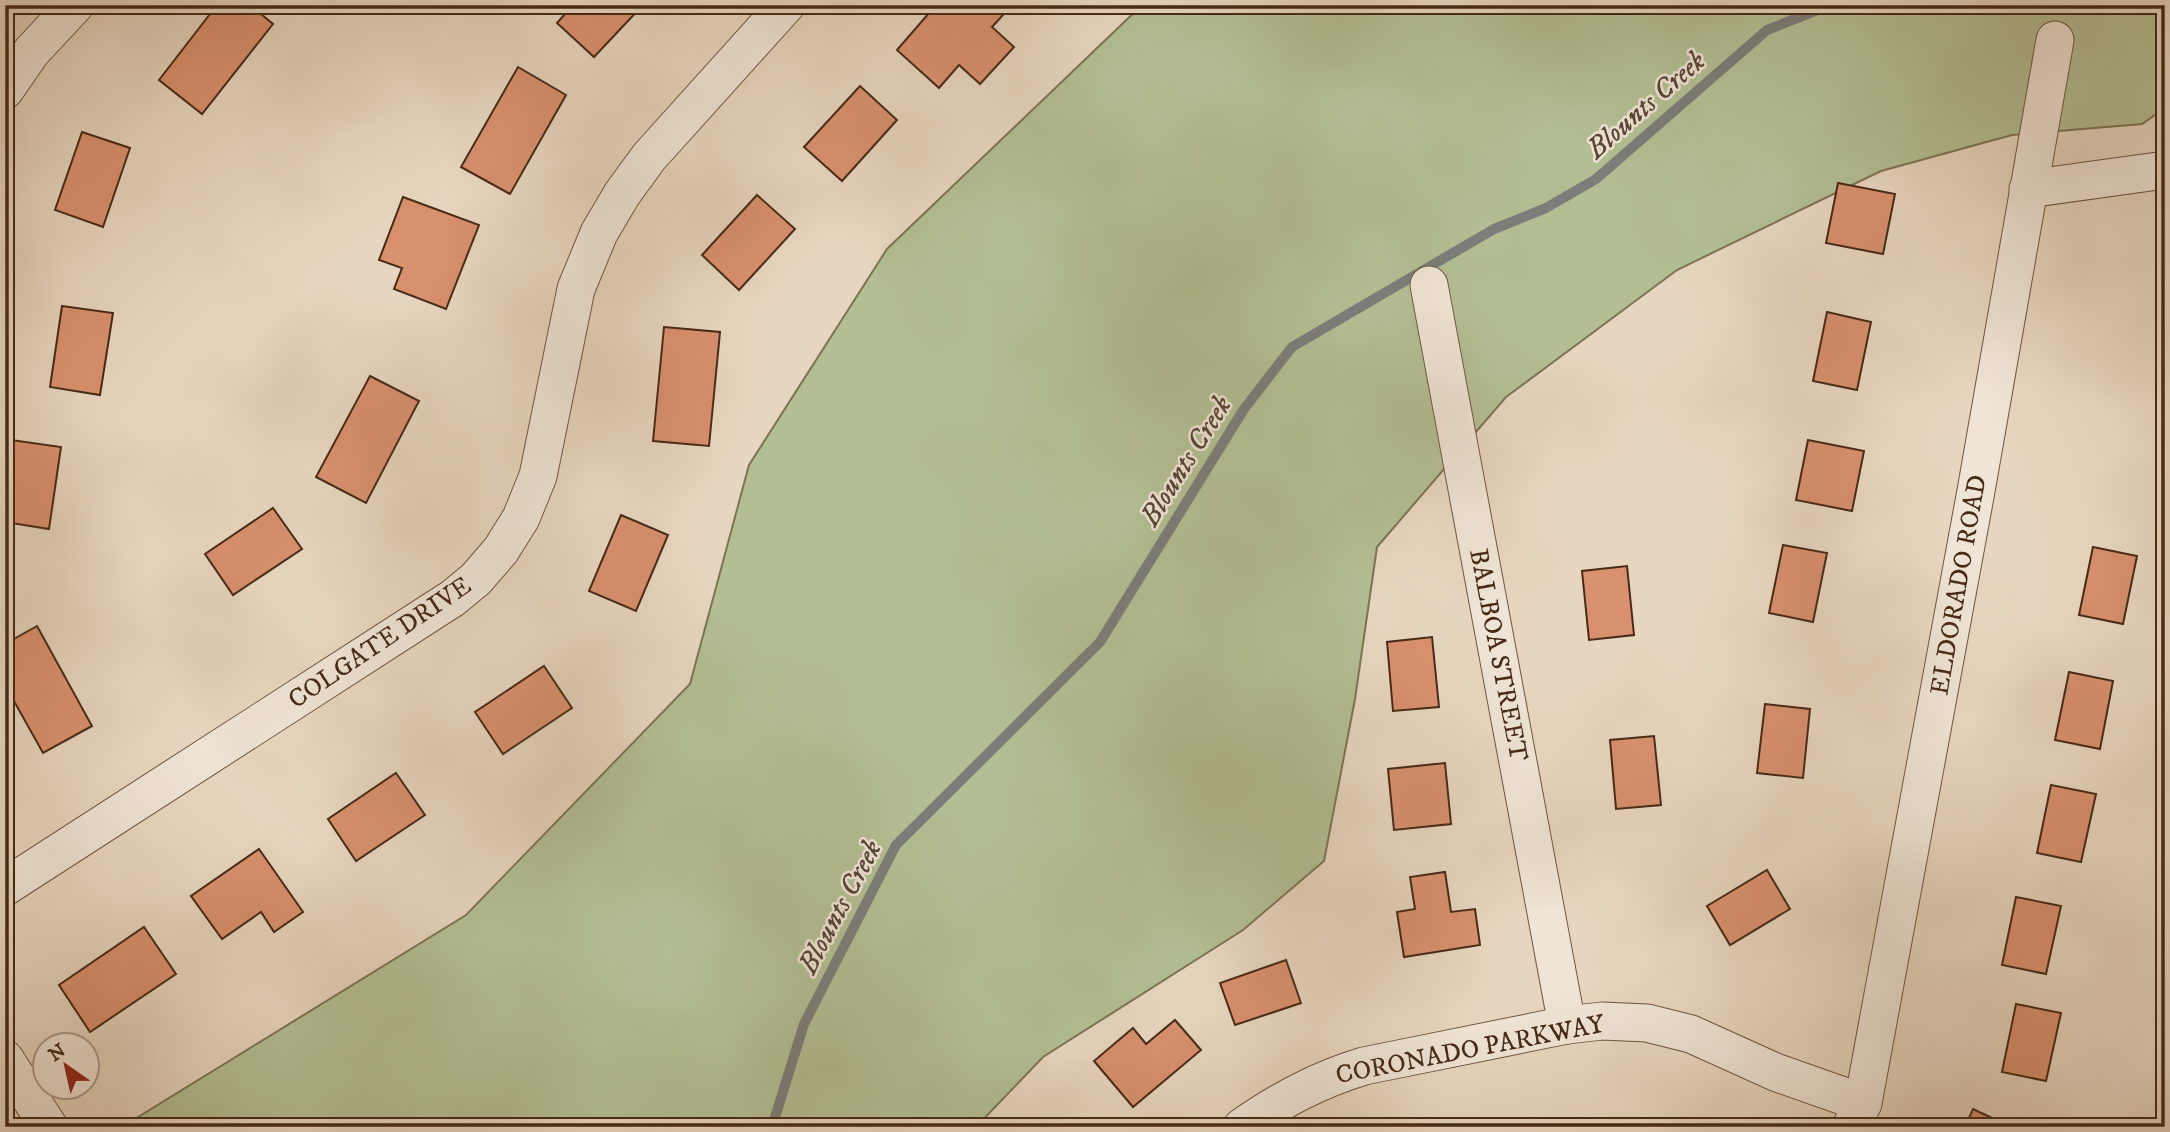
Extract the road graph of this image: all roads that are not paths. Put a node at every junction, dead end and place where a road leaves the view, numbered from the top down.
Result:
1 (75, 5) edge
2 (786, 5) edge
3 (2054, 40) dead end
4 (5, 90) edge
5 (2165, 170) edge
6 (2028, 189) junction
7 (1429, 285) dead end
8 (5, 887) edge
9 (1567, 1025) junction
10 (5, 1059) edge
11 (1857, 1115) edge
12 (49, 1127) edge
13 (1242, 1127) edge

1 - 4 street
2 - 8 street, COLGATE DRIVE
3 - 6 street, ELDORADO ROAD
5 - 6 street
6 - 11 street, ELDORADO ROAD
7 - 9 street, BALBOA STREET
9 - 11 street, CORONADO PARKWAY
9 - 13 street, CORONADO PARKWAY
10 - 12 street

